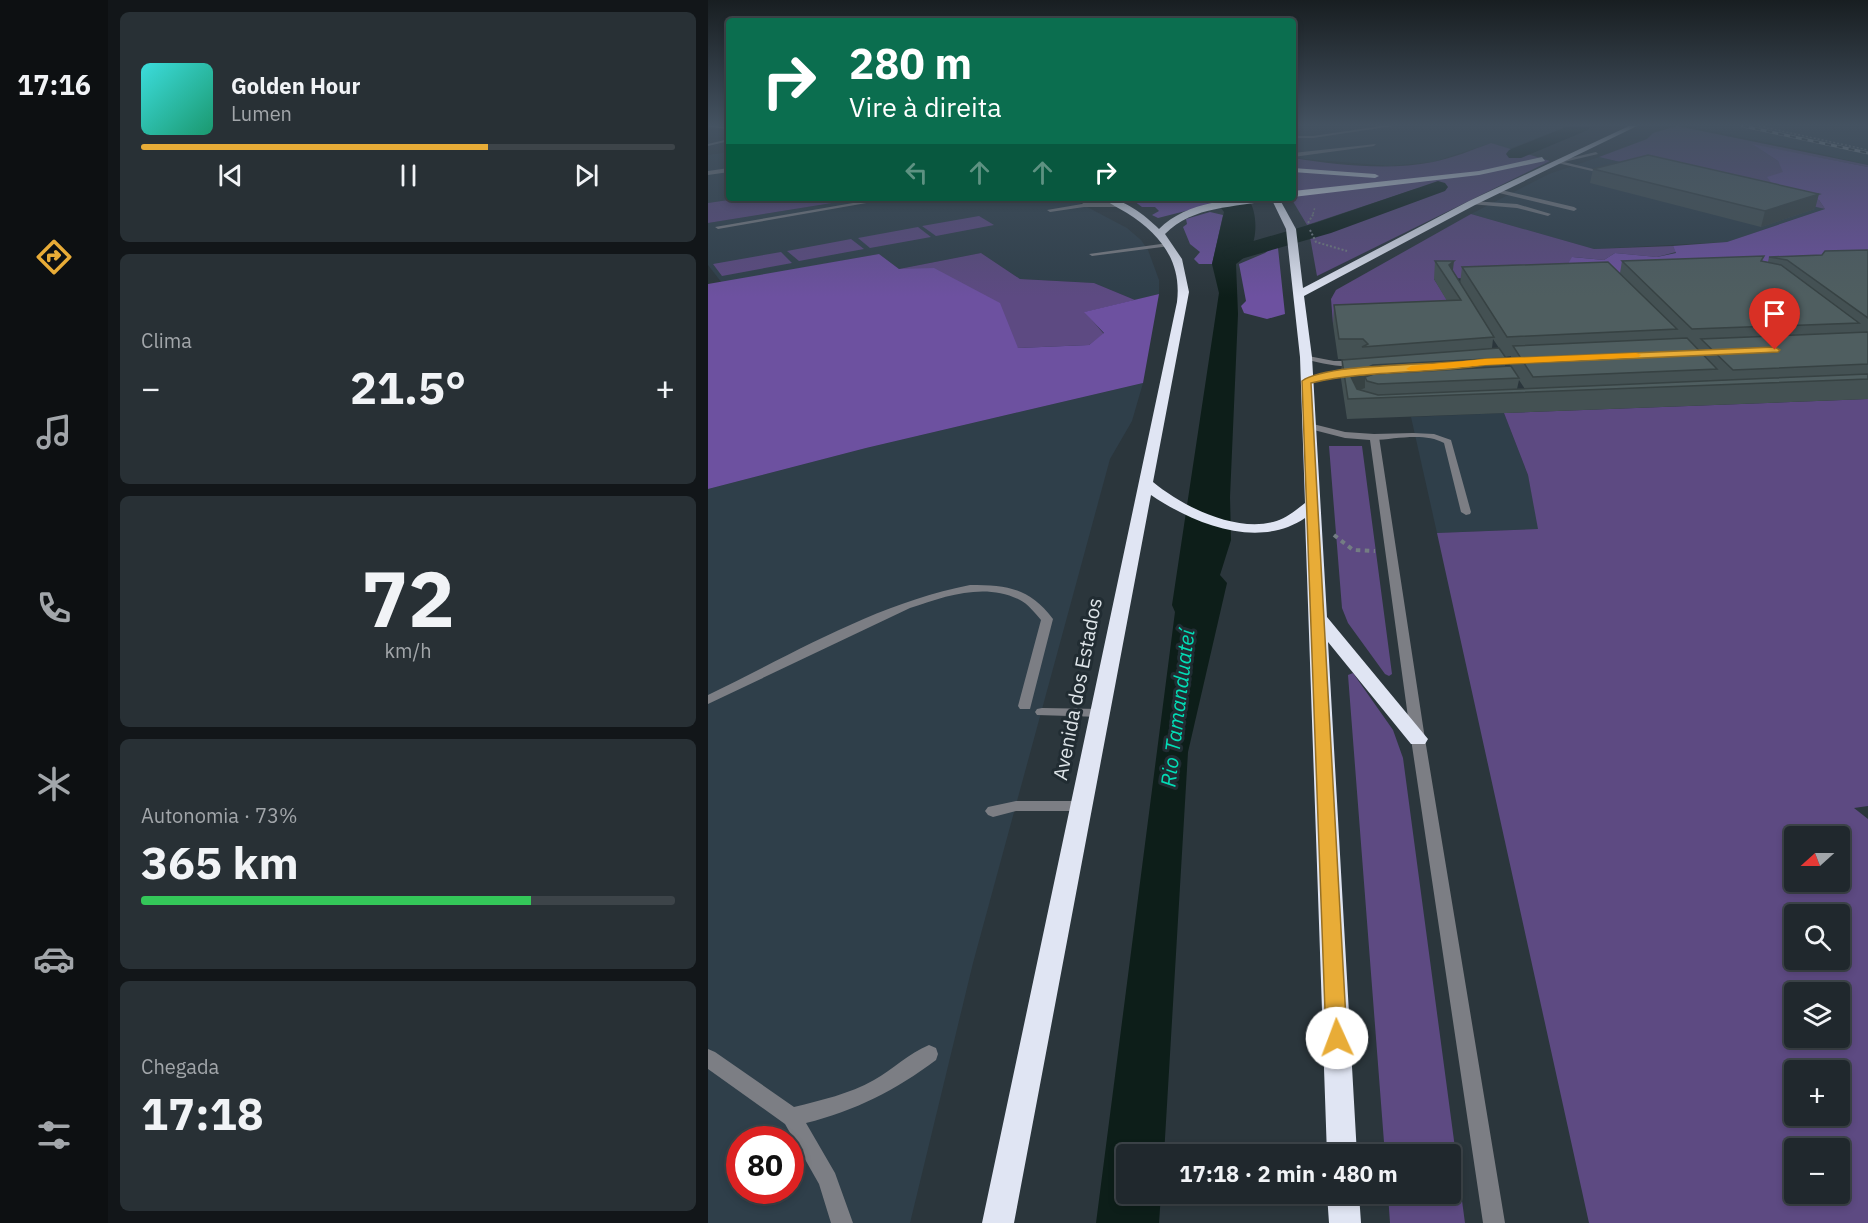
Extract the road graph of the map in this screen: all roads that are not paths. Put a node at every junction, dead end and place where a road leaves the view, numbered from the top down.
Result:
1 (1393, 183) edge
2 (1513, 183) edge
3 (1497, 191) junction
4 (1296, 194) edge
5 (874, 201) edge
6 (1087, 201) edge
7 (1113, 201) edge
8 (1252, 201) edge
9 (1277, 201) edge
10 (1472, 203) junction
11 (1084, 205) junction
12 (1120, 205) junction
13 (1574, 209) dead end
14 (1050, 210) dead end
15 (1548, 214) dead end
16 (718, 227) dead end
17 (1163, 239) junction
18 (1092, 254) dead end
19 (1300, 294) junction
20 (1306, 357) junction
21 (1306, 381) junction
22 (1309, 426) junction
23 (1374, 437) junction
24 (1145, 483) junction
25 (1311, 506) junction
26 (1466, 512) dead end
27 (1319, 619) junction
28 (708, 700) edge
29 (1025, 706) dead end
30 (1042, 712) dead end
31 (1101, 713) junction
32 (1418, 739) junction
33 (1084, 806) junction
34 (993, 811) dead end
35 (929, 1054) dead end
36 (708, 1058) edge
37 (792, 1118) junction
38 (1342, 1144) edge
39 (1344, 1204) edge
40 (842, 1223) edge
41 (998, 1223) edge
42 (1345, 1223) edge
43 (1494, 1223) edge

1 - 4 highway
2 - 3 highway
3 - 10 highway
3 - 13 street
5 - 16 street
6 - 11 street
7 - 12 highway, Avenida dos Estados
8 - 17 highway
9 - 19 highway
10 - 15 street
10 - 19 highway
11 - 12 street
11 - 14 street
12 - 17 highway, Avenida dos Estados
17 - 18 street
17 - 24 highway, Avenida dos Estados
19 - 20 highway
20 - 21 highway
20 - 21 street
21 - 22 highway
22 - 23 street
22 - 25 highway
23 - 26 street
23 - 32 street
24 - 25 highway
24 - 31 highway, Avenida dos Estados
25 - 27 highway
27 - 32 highway
27 - 38 highway
28 - 29 street
30 - 31 street
31 - 33 highway, Avenida dos Estados
32 - 43 street
33 - 34 street
33 - 41 highway, Avenida dos Estados
35 - 37 street
36 - 37 street
37 - 40 street
39 - 42 highway

